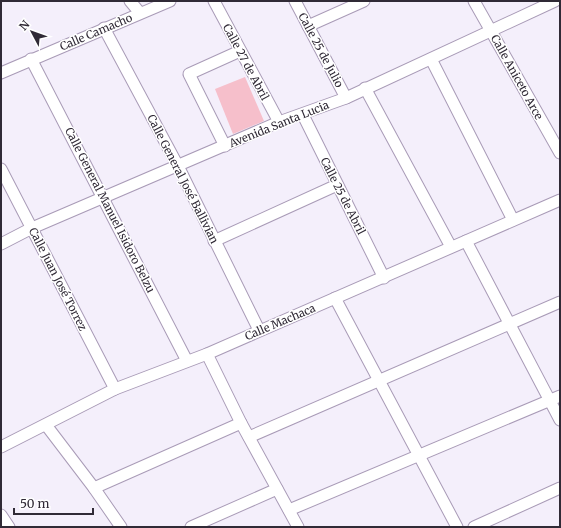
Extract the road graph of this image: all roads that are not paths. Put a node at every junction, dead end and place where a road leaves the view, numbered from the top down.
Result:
1 (130, 1) edge
2 (170, 1) edge
3 (214, 1) edge
4 (296, 1) edge
5 (364, 1) edge
6 (474, 1) edge
7 (555, 1) edge
8 (140, 13) junction
9 (308, 26) junction
10 (104, 28) junction
11 (491, 31) junction
12 (240, 51) junction
13 (31, 59) junction
14 (431, 59) junction
15 (1, 73) edge
16 (365, 88) junction
17 (346, 98) junction
18 (302, 115) junction
19 (279, 122) junction
20 (225, 146) junction
21 (560, 153) edge
22 (178, 166) junction
23 (1, 169) edge
24 (338, 185) junction
25 (104, 198) junction
26 (560, 200) edge
27 (513, 220) junction
28 (32, 228) junction
29 (466, 240) junction
30 (214, 241) junction
31 (1, 244) edge
32 (451, 247) junction
33 (384, 278) junction
34 (335, 298) junction
35 (560, 302) edge
36 (509, 325) junction
37 (259, 330) junction
38 (207, 354) junction
39 (187, 361) junction
40 (378, 380) junction
41 (115, 389) junction
42 (555, 398) edge
43 (560, 420) edge
44 (241, 423) junction
45 (46, 425) junction
46 (249, 437) junction
47 (1, 447) edge
48 (418, 456) junction
49 (94, 488) junction
50 (277, 488) junction
51 (560, 488) edge
52 (288, 510) junction
53 (1, 516) edge
54 (9, 527) edge
55 (121, 527) edge
56 (191, 527) edge
57 (298, 527) edge
58 (457, 527) edge
59 (474, 527) edge

1 - 8 street
2 - 8 street, Calle Camacho
3 - 12 street, Calle 27 de Abril
4 - 9 street, Calle 25 de Julio
5 - 9 street
6 - 11 street, Calle Aniceto Arce
7 - 11 street, Avenida Santa Lucia
8 - 10 street, Calle Camacho
9 - 17 street, Calle 25 de Julio
10 - 13 street, Calle Camacho
10 - 22 street, Calle General José Ballivian
11 - 14 street, Avenida Santa Lucia
11 - 21 street, Calle Aniceto Arce
12 - 19 street, Calle 27 de Abril
12 - 20 street
13 - 15 street, Calle Camacho
13 - 25 street, Calle General Manuel Isidoro Belzu
14 - 16 street, Avenida Santa Lucia
14 - 27 street
16 - 17 street, Avenida Santa Lucia
16 - 32 street
17 - 18 street, Avenida Santa Lucia
18 - 19 street, Avenida Santa Lucia
18 - 24 street, Calle 25 de Abril
19 - 20 street, Avenida Santa Lucia
20 - 22 street, Avenida Santa Lucia
22 - 25 street, Avenida Santa Lucia
22 - 30 street, Calle General José Ballivian
23 - 28 street, Calle Juan José Torrez
24 - 30 street
24 - 33 street, Calle 25 de Abril
25 - 28 street, Avenida Santa Lucia
25 - 39 street, Calle General Manuel Isidoro Belzu
26 - 27 street, Calle Machaca
27 - 29 street, Calle Machaca
28 - 31 street, Avenida Santa Lucia
28 - 41 street, Calle Juan José Torrez
29 - 32 street, Calle Machaca
29 - 36 street
30 - 37 street, Calle General José Ballivian
32 - 33 street, Calle Machaca
33 - 34 street, Calle Machaca
34 - 37 street, Calle Machaca
34 - 40 street
35 - 36 street
36 - 40 street
36 - 42 street
37 - 38 street, Calle Machaca
38 - 39 street, Calle Machaca
38 - 44 street
39 - 41 street, Calle Machaca
40 - 46 street
40 - 48 street
41 - 45 street, Calle Machaca
42 - 43 street
42 - 48 street
44 - 46 street
44 - 49 street
45 - 47 street, Calle Machaca
45 - 49 street
46 - 50 street
48 - 52 street
48 - 58 street
49 - 55 street
50 - 52 street
50 - 56 street
51 - 59 street
52 - 57 street
53 - 54 street

